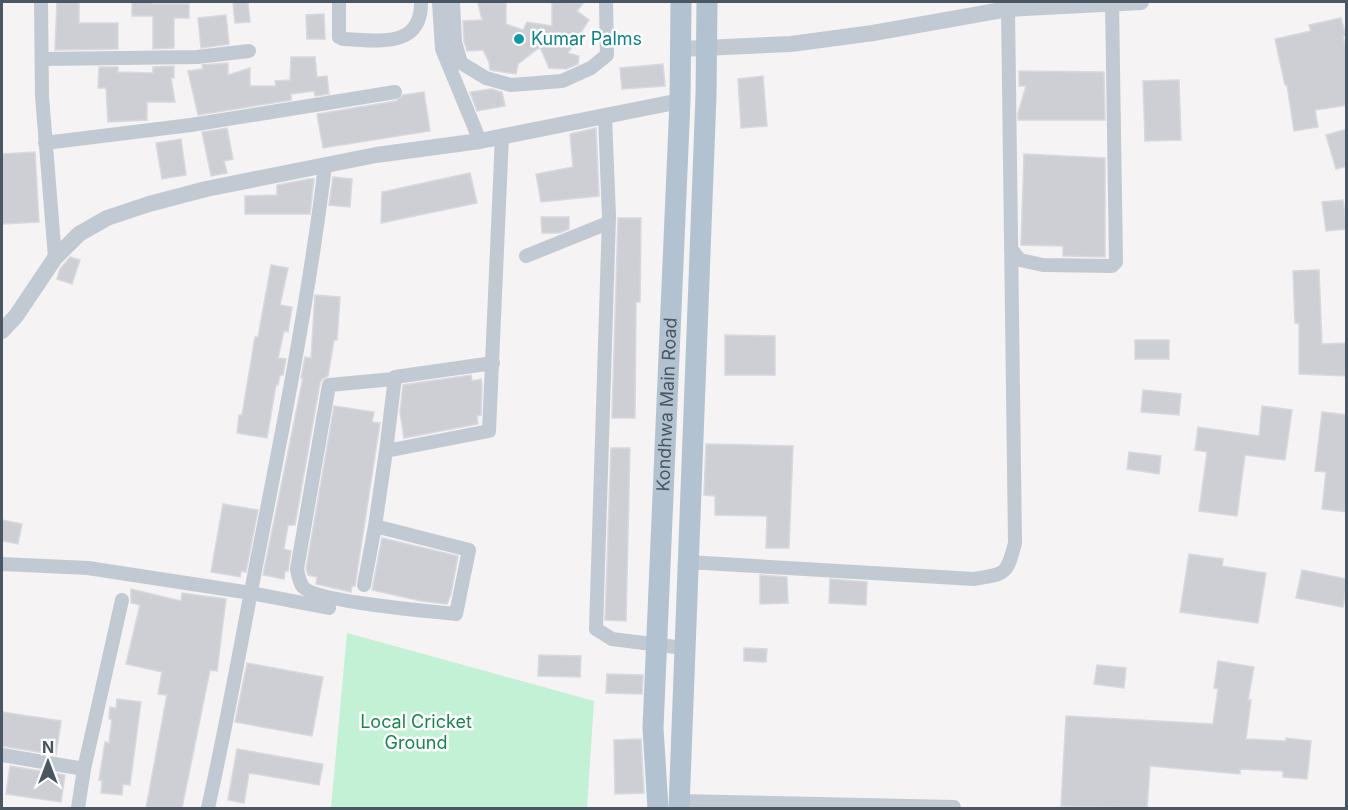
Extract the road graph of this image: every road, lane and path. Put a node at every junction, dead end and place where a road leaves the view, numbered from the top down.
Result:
1 (41, 2) edge
2 (339, 2) edge
3 (421, 2) edge
4 (439, 2) edge
5 (453, 2) edge
6 (606, 2) edge
7 (681, 2) edge
8 (707, 2) edge
9 (1141, 2) edge
10 (1112, 3) edge
11 (1008, 9) junction
12 (707, 48) junction
13 (681, 49) junction
14 (249, 51) dead end
15 (43, 59) junction
16 (396, 92) dead end
17 (680, 101) junction
18 (605, 116) junction
19 (502, 136) junction
20 (480, 141) junction
21 (45, 143) junction
22 (325, 166) junction
23 (608, 223) junction
24 (1011, 249) junction
25 (526, 256) dead end
26 (55, 258) junction
27 (2, 331) edge
28 (493, 363) junction
29 (394, 379) junction
30 (386, 451) junction
31 (375, 526) junction
32 (687, 562) junction
33 (2, 564) edge
34 (364, 585) dead end
35 (251, 593) junction
36 (122, 600) dead end
37 (329, 608) dead end
38 (657, 645) junction
39 (684, 648) junction
40 (2, 755) edge
41 (84, 769) junction
42 (679, 805) edge
43 (954, 807) dead end
44 (78, 808) edge
45 (208, 808) edge
46 (657, 808) edge

1 - 15 street
2 - 3 street
4 - 20 street
5 - 6 street
7 - 13 main road, Kondhwa Main Road
8 - 12 main road, Kondhwa Main Road
9 - 10 street
10 - 11 street
10 - 24 street
11 - 12 street
11 - 24 street
12 - 13 street
12 - 32 main road, Kondhwa Main Road
13 - 17 main road, Kondhwa Main Road
14 - 15 street
15 - 21 street
16 - 21 street
17 - 18 street
17 - 38 main road, Kondhwa Main Road
18 - 19 street
18 - 23 street
19 - 20 street
19 - 28 street
20 - 22 street
21 - 26 street
22 - 26 street
22 - 35 street
23 - 25 street
23 - 38 street
24 - 32 street
26 - 27 street
28 - 29 street
28 - 30 street
29 - 30 street
29 - 31 street
30 - 31 street
31 - 34 street
32 - 39 main road, Kondhwa Main Road
33 - 35 street
35 - 37 street
35 - 45 street
36 - 41 street
38 - 39 street
38 - 46 main road, Kondhwa Main Road
39 - 42 main road, Kondhwa Main Road
40 - 41 street
41 - 44 street
42 - 43 street

